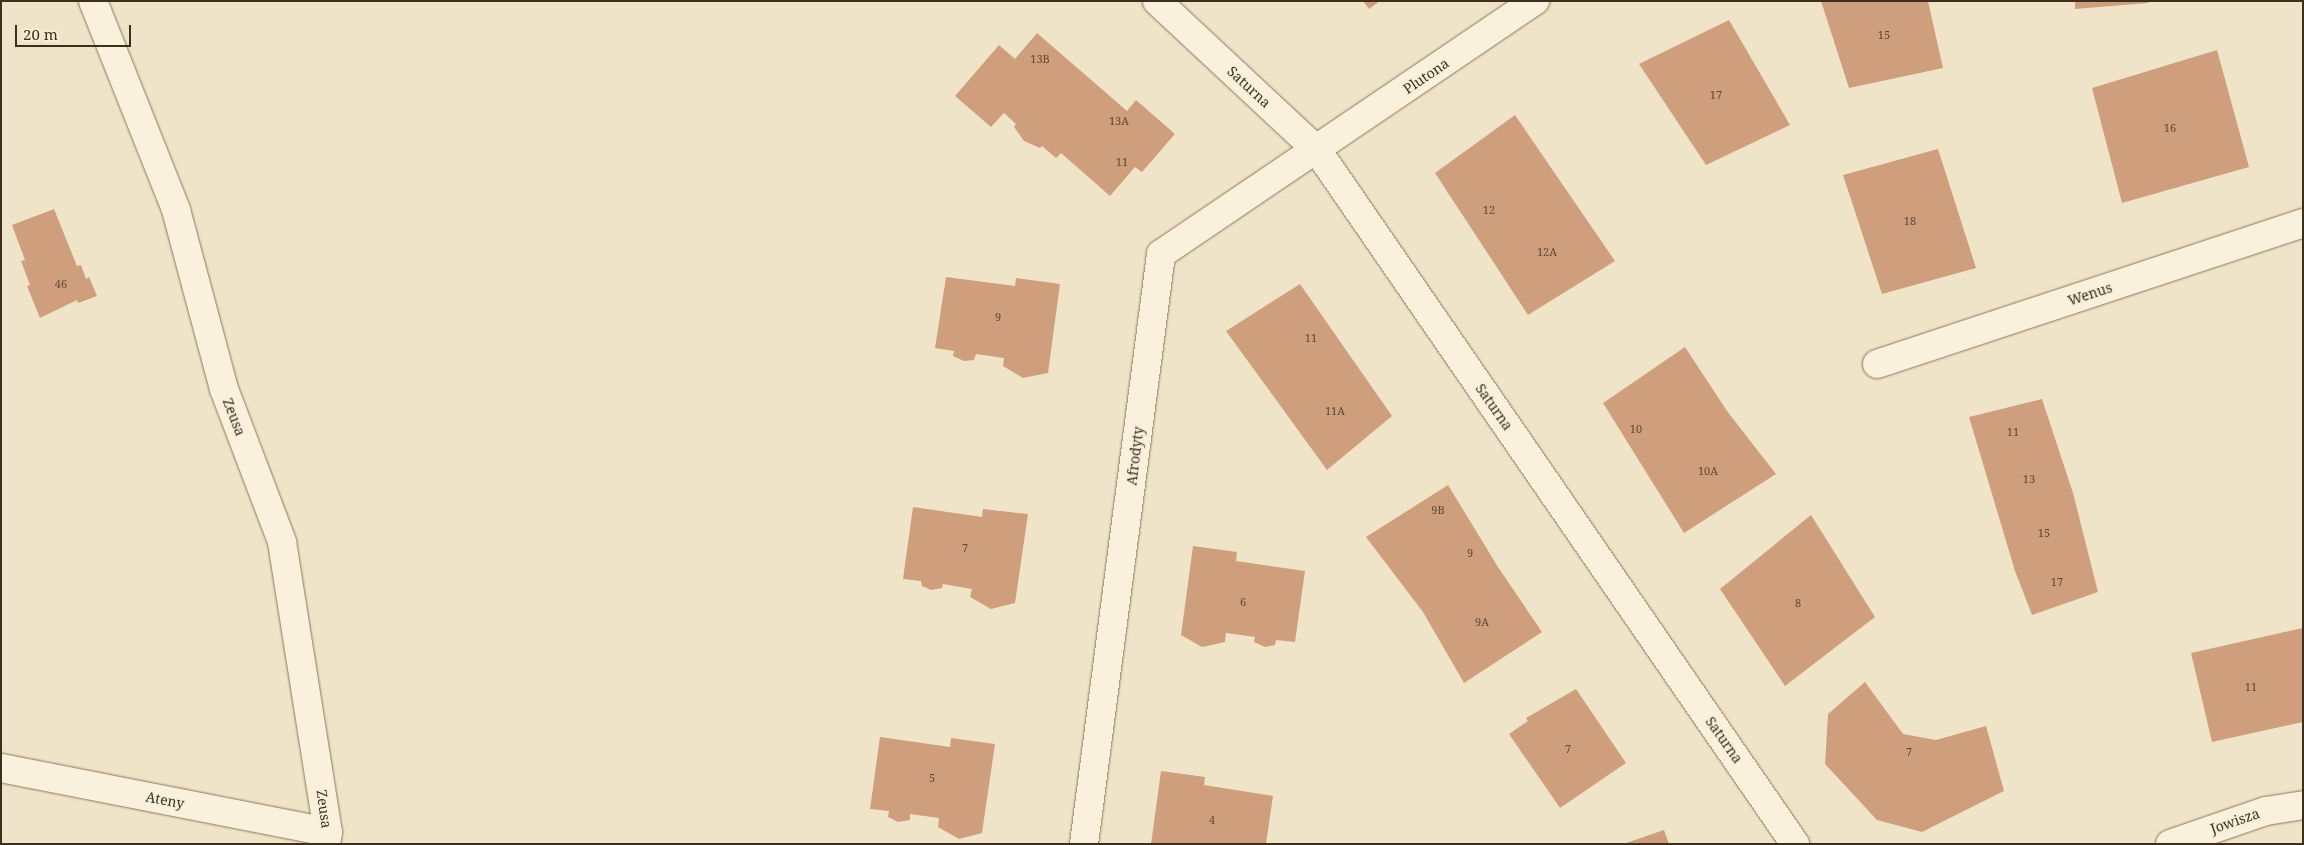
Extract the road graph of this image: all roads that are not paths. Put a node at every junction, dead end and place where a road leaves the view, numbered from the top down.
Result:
1 (93, 1) edge
2 (1157, 1) edge
3 (1535, 1) edge
4 (1317, 150) junction
5 (2303, 223) edge
6 (1877, 364) dead end
7 (1, 768) edge
8 (2303, 805) edge
9 (327, 838) edge
10 (1084, 844) edge
11 (1795, 844) edge
12 (2170, 844) edge

1 - 9 street, Zeusa
2 - 4 street, Saturna
3 - 4 street, Plutona
4 - 10 street, Afrodyty
4 - 11 street, Saturna
5 - 6 street, Wenus
7 - 9 street, Ateny
8 - 12 street, Jowisza

